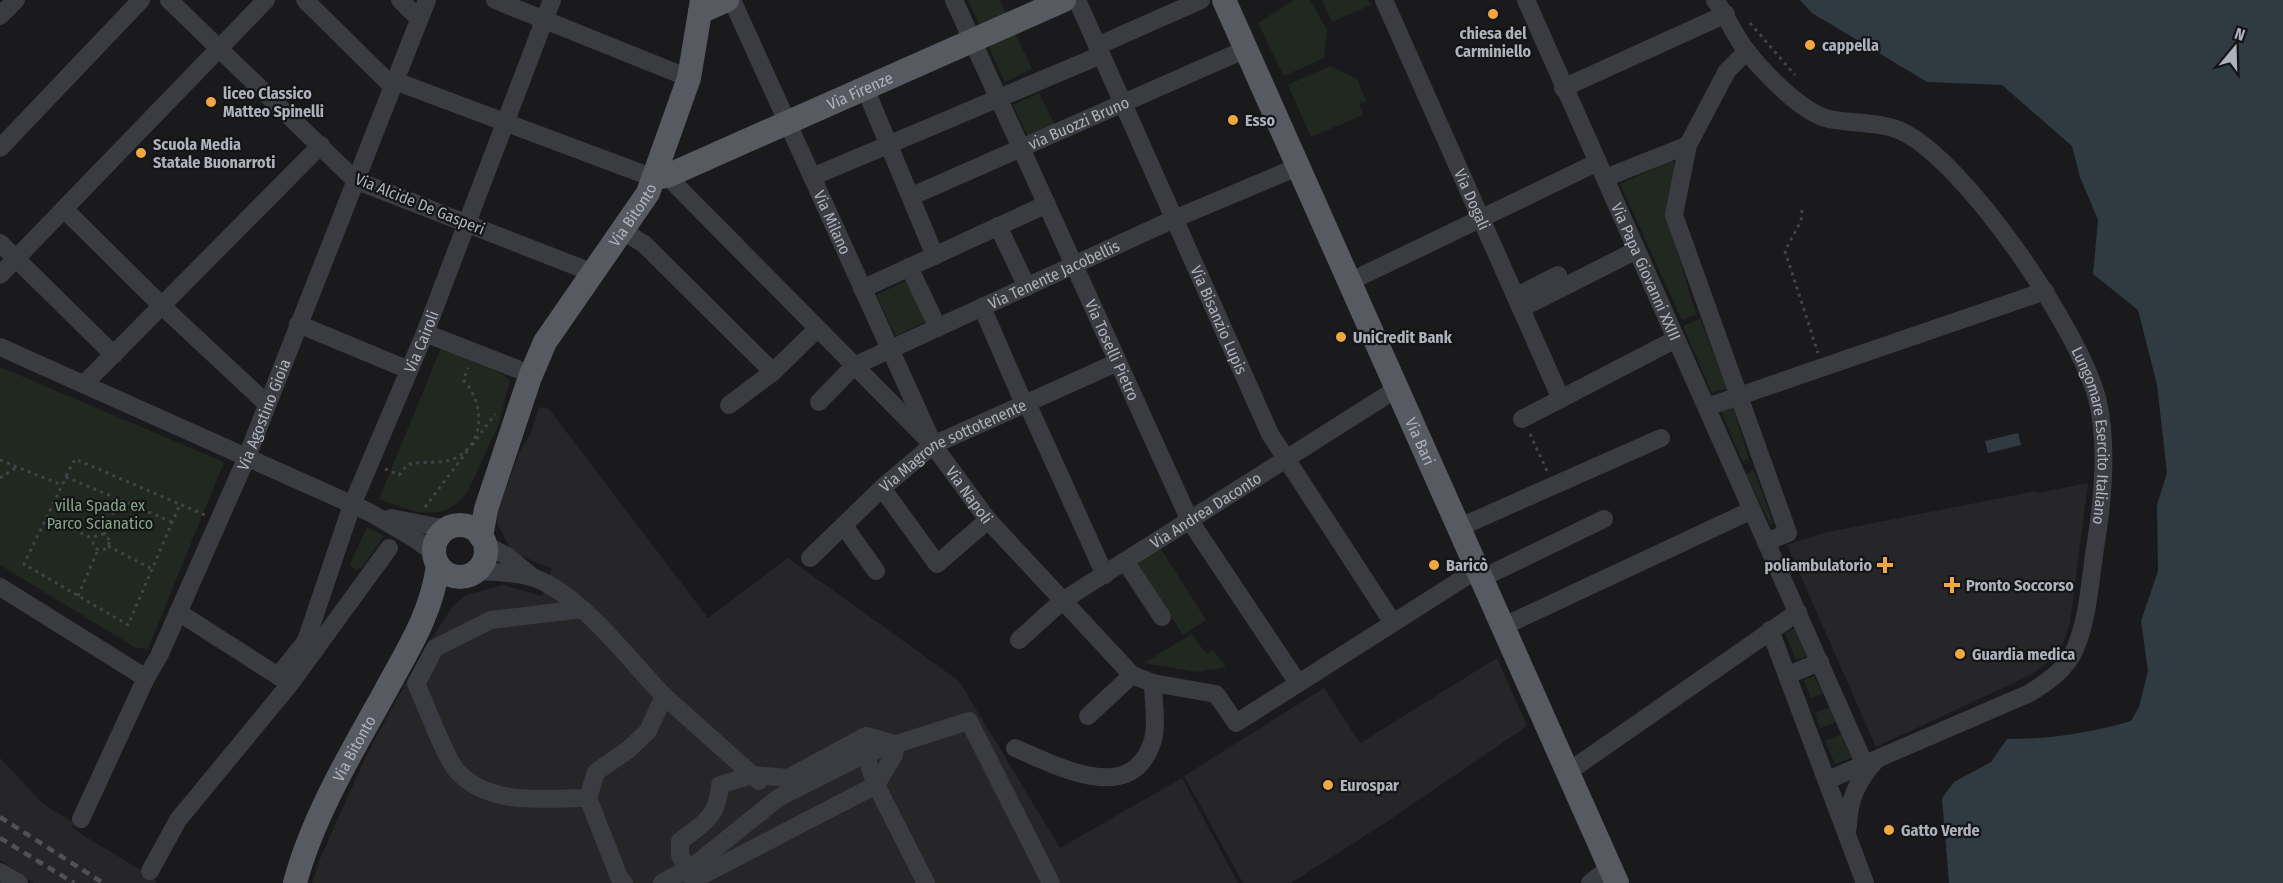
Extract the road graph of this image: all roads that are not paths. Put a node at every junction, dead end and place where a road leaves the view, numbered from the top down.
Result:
1 (141, 0) edge
2 (169, 0) edge
3 (266, 0) edge
4 (305, 0) edge
5 (400, 0) edge
6 (427, 0) edge
7 (495, 0) edge
8 (552, 0) edge
9 (727, 0) edge
10 (732, 0) edge
11 (954, 0) edge
12 (1064, 0) edge
13 (1077, 0) edge
14 (1201, 0) edge
15 (1224, 0) edge
16 (1384, 0) edge
17 (1526, 0) edge
18 (700, 3) edge
19 (1721, 7) edge
20 (419, 19) junction
21 (544, 20) junction
22 (972, 41) junction
23 (219, 48) junction
24 (1246, 49) junction
25 (1099, 51) junction
26 (1747, 51) junction
27 (689, 78) junction
28 (394, 84) junction
29 (865, 88) junction
30 (1563, 88) junction
31 (998, 99) junction
32 (1123, 104) junction
33 (504, 123) junction
34 (788, 123) junction
35 (890, 144) junction
36 (321, 145) junction
37 (1688, 145) junction
38 (1021, 147) junction
39 (0, 148) edge
40 (1300, 166) junction
41 (1602, 170) junction
42 (660, 177) junction
43 (812, 177) junction
44 (355, 180) junction
45 (912, 196) junction
46 (1047, 204) junction
47 (64, 209) junction
48 (1483, 217) junction
49 (1174, 219) junction
50 (465, 223) junction
51 (998, 226) junction
52 (621, 230) junction
53 (0, 243) edge
54 (1634, 244) junction
55 (935, 256) junction
56 (16, 259) junction
57 (1074, 265) junction
58 (909, 267) junction
59 (591, 272) junction
60 (0, 276) edge
61 (1351, 281) junction
62 (1027, 287) junction
63 (862, 289) junction
64 (2045, 291) junction
65 (1520, 302) junction
66 (162, 306) junction
67 (982, 307) junction
68 (298, 324) junction
69 (938, 328) junction
70 (817, 329) junction
71 (425, 333) junction
72 (1676, 339) junction
73 (0, 347) edge
74 (890, 349) junction
75 (114, 355) junction
76 (1118, 362) junction
77 (854, 366) junction
78 (517, 369) dead end
79 (409, 370) junction
80 (773, 372) junction
81 (84, 384) junction
82 (1398, 388) junction
83 (1739, 395) junction
84 (1561, 399) junction
85 (819, 402) dead end
86 (1025, 403) junction
87 (267, 404) junction
88 (729, 405) dead end
89 (1707, 407) junction
90 (521, 410) junction
91 (1522, 419) road end
92 (1661, 438) dead end
93 (933, 444) junction
94 (246, 459) junction
95 (1287, 459) junction
96 (1763, 463) junction
97 (1736, 472) junction
98 (882, 488) junction
99 (352, 505) junction
100 (1752, 510) junction
101 (369, 512) junction
102 (1604, 519) dead end
103 (988, 520) junction
104 (1190, 520) junction
105 (844, 526) junction
106 (451, 527) junction
107 (1460, 527) junction
108 (483, 540) junction
109 (1766, 542) junction
110 (389, 548) dead end
111 (810, 558) dead end
112 (436, 559) junction
113 (1125, 561) junction
114 (876, 571) dead end
115 (470, 574) junction
116 (1480, 574) junction
117 (1105, 575) junction
118 (540, 581) junction
119 (0, 587) edge
120 (1062, 601) junction
121 (583, 609) junction
122 (178, 612) junction
123 (1798, 612) junction
124 (1162, 617) dead end
125 (424, 620) junction
126 (1393, 623) junction
127 (1504, 626) junction
128 (1770, 630) junction
129 (1018, 640) dead end
130 (1820, 662) junction
131 (1132, 675) junction
132 (1788, 675) junction
133 (146, 678) junction
134 (284, 680) junction
135 (1153, 683) junction
136 (1298, 683) junction
137 (663, 696) junction
138 (1088, 716) dead end
139 (895, 744) junction
140 (1015, 748) dead end
141 (865, 754) junction
142 (1871, 760) junction
143 (1568, 772) junction
144 (752, 775) junction
145 (1828, 780) junction
146 (876, 785) junction
147 (588, 798) junction
148 (778, 798) junction
149 (81, 819) dead end
150 (1848, 834) junction
151 (150, 871) dead end
152 (0, 872) edge
153 (697, 874) edge
154 (1613, 875) edge
155 (19, 883) edge
156 (295, 883) edge
157 (624, 883) edge
158 (662, 883) edge
159 (926, 883) edge
160 (1051, 883) edge
161 (1590, 883) edge
162 (1865, 883) edge

1 - 39 street
2 - 23 street, Via Alcide De Gasperi
3 - 23 street
4 - 28 street
5 - 20 street
6 - 20 street, Via Agostino Gioia
7 - 21 street
8 - 21 street, Via Cairoli
9 - 18 main road
10 - 34 street, Via Milano
11 - 22 street, Via Toselli Pietro
12 - 22 main road, Via Firenze
13 - 25 street, Via Bisanzio Lupis
14 - 25 street
15 - 24 main road, Via Bari
16 - 48 street, Via Dogali
17 - 30 street, Via Papa Giovanni XXIII
18 - 27 main road, Via Bitonto
19 - 26 street, Lungomare Esercito Italiano
19 - 30 street
20 - 28 street, Via Agostino Gioia
21 - 27 street
21 - 33 street, Via Cairoli
22 - 29 main road, Via Firenze
22 - 31 street, Via Toselli Pietro
23 - 36 street, Via Alcide De Gasperi
23 - 47 street
24 - 32 street, via Buozzi Bruno
24 - 40 main road, Via Bari
25 - 31 street
25 - 32 street, Via Bisanzio Lupis
26 - 37 street
26 - 64 street, Lungomare Esercito Italiano
27 - 42 main road, Via Bitonto
28 - 33 street
28 - 44 street, Via Agostino Gioia
29 - 34 main road, Via Firenze
29 - 35 street
30 - 41 street, Via Papa Giovanni XXIII
31 - 35 street
31 - 38 street, Via Toselli Pietro
32 - 38 street, via Buozzi Bruno
32 - 49 street, Via Bisanzio Lupis
33 - 42 street
33 - 50 street, Via Cairoli
34 - 42 main road, Via Firenze
34 - 43 street, Via Milano
35 - 43 street
35 - 45 street
36 - 44 street, Via Alcide De Gasperi
36 - 66 street
37 - 41 street
37 - 83 street
38 - 45 street, via Buozzi Bruno
38 - 46 street, Via Toselli Pietro
40 - 49 street, Via Tenente Jacobellis
40 - 61 main road, Via Bari
41 - 48 street
41 - 54 street, Via Papa Giovanni XXIII
42 - 52 main road, Via Bitonto
42 - 70 street, Via Napoli
43 - 63 street, Via Milano
44 - 50 street, Via Alcide De Gasperi
44 - 68 street, Via Agostino Gioia
45 - 55 street
46 - 51 street
46 - 57 street, Via Toselli Pietro
47 - 56 street
47 - 66 street
48 - 61 street
48 - 65 street, Via Dogali
49 - 57 street, Via Tenente Jacobellis
49 - 95 street, Via Bisanzio Lupis
50 - 59 street, Via Alcide De Gasperi
50 - 71 street, Via Cairoli
51 - 55 street
51 - 62 street
52 - 59 main road, Via Bitonto
52 - 80 street
53 - 56 street
54 - 65 street
54 - 72 street, Via Papa Giovanni XXIII
55 - 58 street
56 - 60 street
56 - 75 street
57 - 62 street, Via Tenente Jacobellis
57 - 76 street, Via Toselli Pietro
58 - 63 street
58 - 69 street
59 - 90 main road, Via Bitonto
61 - 82 main road, Via Bari
62 - 67 street, Via Tenente Jacobellis
63 - 74 street, Via Milano
64 - 83 street
64 - 142 street, Lungomare Esercito Italiano
65 - 84 street, Via Dogali
66 - 75 street
66 - 87 street
67 - 69 street, Via Tenente Jacobellis
67 - 86 street
68 - 79 street
68 - 87 street, Via Agostino Gioia
69 - 74 street, Via Tenente Jacobellis
70 - 77 street, Via Napoli
70 - 80 street
71 - 78 street
71 - 79 street, Via Cairoli
72 - 84 street
72 - 89 street, Via Papa Giovanni XXIII
73 - 81 street
74 - 77 street, Via Tenente Jacobellis
74 - 93 street, Via Milano
75 - 81 street
76 - 86 street, Via Magrone sottotenente
76 - 104 street, Via Toselli Pietro
77 - 85 street, Via Tenente Jacobellis
77 - 93 street, Via Napoli
79 - 99 street, Via Cairoli
80 - 88 street
81 - 94 street
82 - 95 street, Via Andrea Daconto
82 - 107 main road, Via Bari
83 - 89 street
83 - 96 street
84 - 91 street
86 - 93 street, Via Magrone sottotenente
86 - 117 street
87 - 94 street, Via Agostino Gioia
89 - 97 street, Via Papa Giovanni XXIII
90 - 106 main road, Via Bitonto
90 - 108 main road, Via Bitonto
92 - 107 street
93 - 98 street, Via Magrone sottotenente
93 - 103 street, Via Napoli
94 - 99 street
94 - 122 street, Via Agostino Gioia
95 - 104 street, Via Andrea Daconto
95 - 126 street, Via Bisanzio Lupis
96 - 97 street
96 - 109 street
97 - 100 street, Via Papa Giovanni XXIII
98 - 103 street
98 - 105 street, Via Magrone sottotenente
99 - 101 street
99 - 134 street, Via Cairoli
100 - 109 street, Via Papa Giovanni XXIII
100 - 127 street
101 - 106 street
101 - 112 street
102 - 116 street, Via Napoli
103 - 120 street, Via Napoli
104 - 113 street, Via Andrea Daconto
104 - 136 street, Via Toselli Pietro
105 - 111 street, Via Magrone sottotenente
105 - 114 street
106 - 108 main road
106 - 112 main road
107 - 116 main road, Via Bari
108 - 115 main road
108 - 118 street
109 - 123 street, Via Papa Giovanni XXIII
110 - 134 street
112 - 115 main road
112 - 125 main road
113 - 117 street, Via Andrea Daconto
113 - 124 street
115 - 118 street
115 - 125 main road
116 - 126 street, Via Napoli
116 - 127 main road, Via Bari
117 - 120 street, Via Andrea Daconto
118 - 121 street
119 - 133 street
120 - 129 street, Via Andrea Daconto
120 - 131 street, Via Napoli
121 - 137 street
121 - 147 street
122 - 133 street, Via Agostino Gioia
122 - 134 street
123 - 128 street
123 - 130 street, Via Papa Giovanni XXIII
125 - 156 main road, Via Bitonto
126 - 136 street, Via Napoli
127 - 143 main road, Via Bari
128 - 132 street
128 - 143 street
130 - 132 street
130 - 142 street, Via Papa Giovanni XXIII
131 - 135 street, Via Napoli
131 - 138 street
132 - 145 street
133 - 149 street, Via Agostino Gioia
134 - 151 street
135 - 136 street, Via Napoli
135 - 140 street
137 - 144 street
137 - 147 street
139 - 141 street
139 - 144 street
139 - 146 street
139 - 160 street
141 - 146 street
141 - 148 street
142 - 145 street, Lungomare Esercito Italiano
142 - 150 street
143 - 154 main road, Via Bari
144 - 148 street
144 - 153 street
145 - 150 street
146 - 153 street
146 - 159 street
147 - 157 street
148 - 153 street
150 - 162 street
152 - 155 street
153 - 158 street
154 - 161 street

